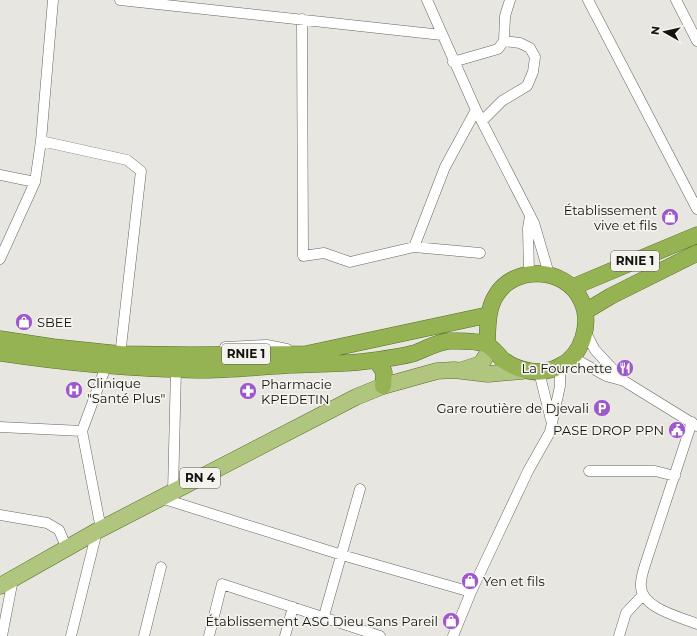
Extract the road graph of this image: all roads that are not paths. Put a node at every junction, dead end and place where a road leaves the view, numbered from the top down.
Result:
1 (53, 0) edge
2 (120, 0) edge
3 (427, 0) edge
4 (510, 0) edge
5 (588, 0) edge
6 (676, 0) edge
7 (302, 19) junction
8 (442, 35) junction
9 (504, 41) junction
10 (697, 41) edge
11 (454, 62) junction
12 (476, 110) junction
13 (482, 121) junction
14 (41, 141) junction
15 (0, 175) edge
16 (35, 182) junction
17 (697, 209) edge
18 (530, 216) junction
19 (697, 235) edge
20 (414, 248) junction
21 (480, 253) dead end
22 (697, 253) edge
23 (0, 259) edge
24 (529, 273) junction
25 (549, 274) junction
26 (573, 287) junction
27 (586, 311) junction
28 (488, 315) junction
29 (0, 333) edge
30 (586, 333) junction
31 (0, 339) edge
32 (489, 346) junction
33 (121, 347) junction
34 (0, 354) edge
35 (306, 354) junction
36 (376, 360) junction
37 (566, 362) junction
38 (106, 366) junction
39 (176, 369) junction
40 (461, 371) junction
41 (522, 371) junction
42 (539, 372) junction
43 (624, 381) junction
44 (383, 386) junction
45 (552, 422) junction
46 (694, 424) edge
47 (0, 427) edge
48 (82, 431) junction
49 (589, 471) dead end
50 (675, 476) junction
51 (360, 488) dead end
52 (167, 495) junction
53 (0, 515) edge
54 (99, 530) junction
55 (67, 549) junction
56 (342, 555) junction
57 (160, 567) dead end
58 (7, 583) edge
59 (471, 592) junction
60 (642, 596) junction
61 (293, 607) junction
62 (324, 616) junction
63 (697, 624) edge
64 (360, 632) edge
65 (2, 636) edge
66 (71, 636) edge
67 (144, 636) edge
68 (209, 636) edge
69 (285, 636) edge
70 (380, 636) edge
71 (453, 636) edge
72 (619, 636) edge

1 - 14 street
2 - 7 street
3 - 8 street
4 - 9 street
5 - 17 street
6 - 10 street
7 - 8 street
7 - 20 street
8 - 11 street
9 - 11 street
9 - 13 street
11 - 12 street
12 - 13 street
12 - 20 street
13 - 18 street
14 - 16 street
14 - 33 street
15 - 16 street
16 - 23 street
18 - 24 street
18 - 25 street
19 - 26 highway, RNIE 1
20 - 21 street
22 - 27 highway, RNIE 1
24 - 25 highway
24 - 28 highway
25 - 26 highway
26 - 27 highway
27 - 30 highway
28 - 32 highway
28 - 35 highway, RNIE 1
29 - 33 street
30 - 37 highway
30 - 43 street
31 - 35 highway, RNIE 1
32 - 36 highway, RNIE 1
32 - 40 main road, RN 4
32 - 41 highway
33 - 35 street
34 - 38 highway, RNIE 1
36 - 39 highway, RNIE 1
36 - 44 highway
37 - 42 highway
37 - 43 street
37 - 45 street
38 - 39 highway, RNIE 1
38 - 48 street
39 - 52 street
40 - 41 main road, RN 4
40 - 44 main road, RN 4
41 - 42 highway
42 - 45 street
43 - 46 street
44 - 52 main road, RN 4
45 - 59 street
46 - 50 street
47 - 48 street
48 - 54 street
49 - 50 street
50 - 60 street
51 - 56 street
52 - 54 main road, RN 4
52 - 56 street
53 - 55 street
54 - 55 main road, RN 4
54 - 66 street
55 - 58 main road, RN 4
56 - 59 street
56 - 62 street
57 - 67 street
58 - 65 street
59 - 71 street
60 - 63 street
60 - 72 street
61 - 62 street
61 - 68 street
61 - 69 street
62 - 64 street
64 - 70 street

